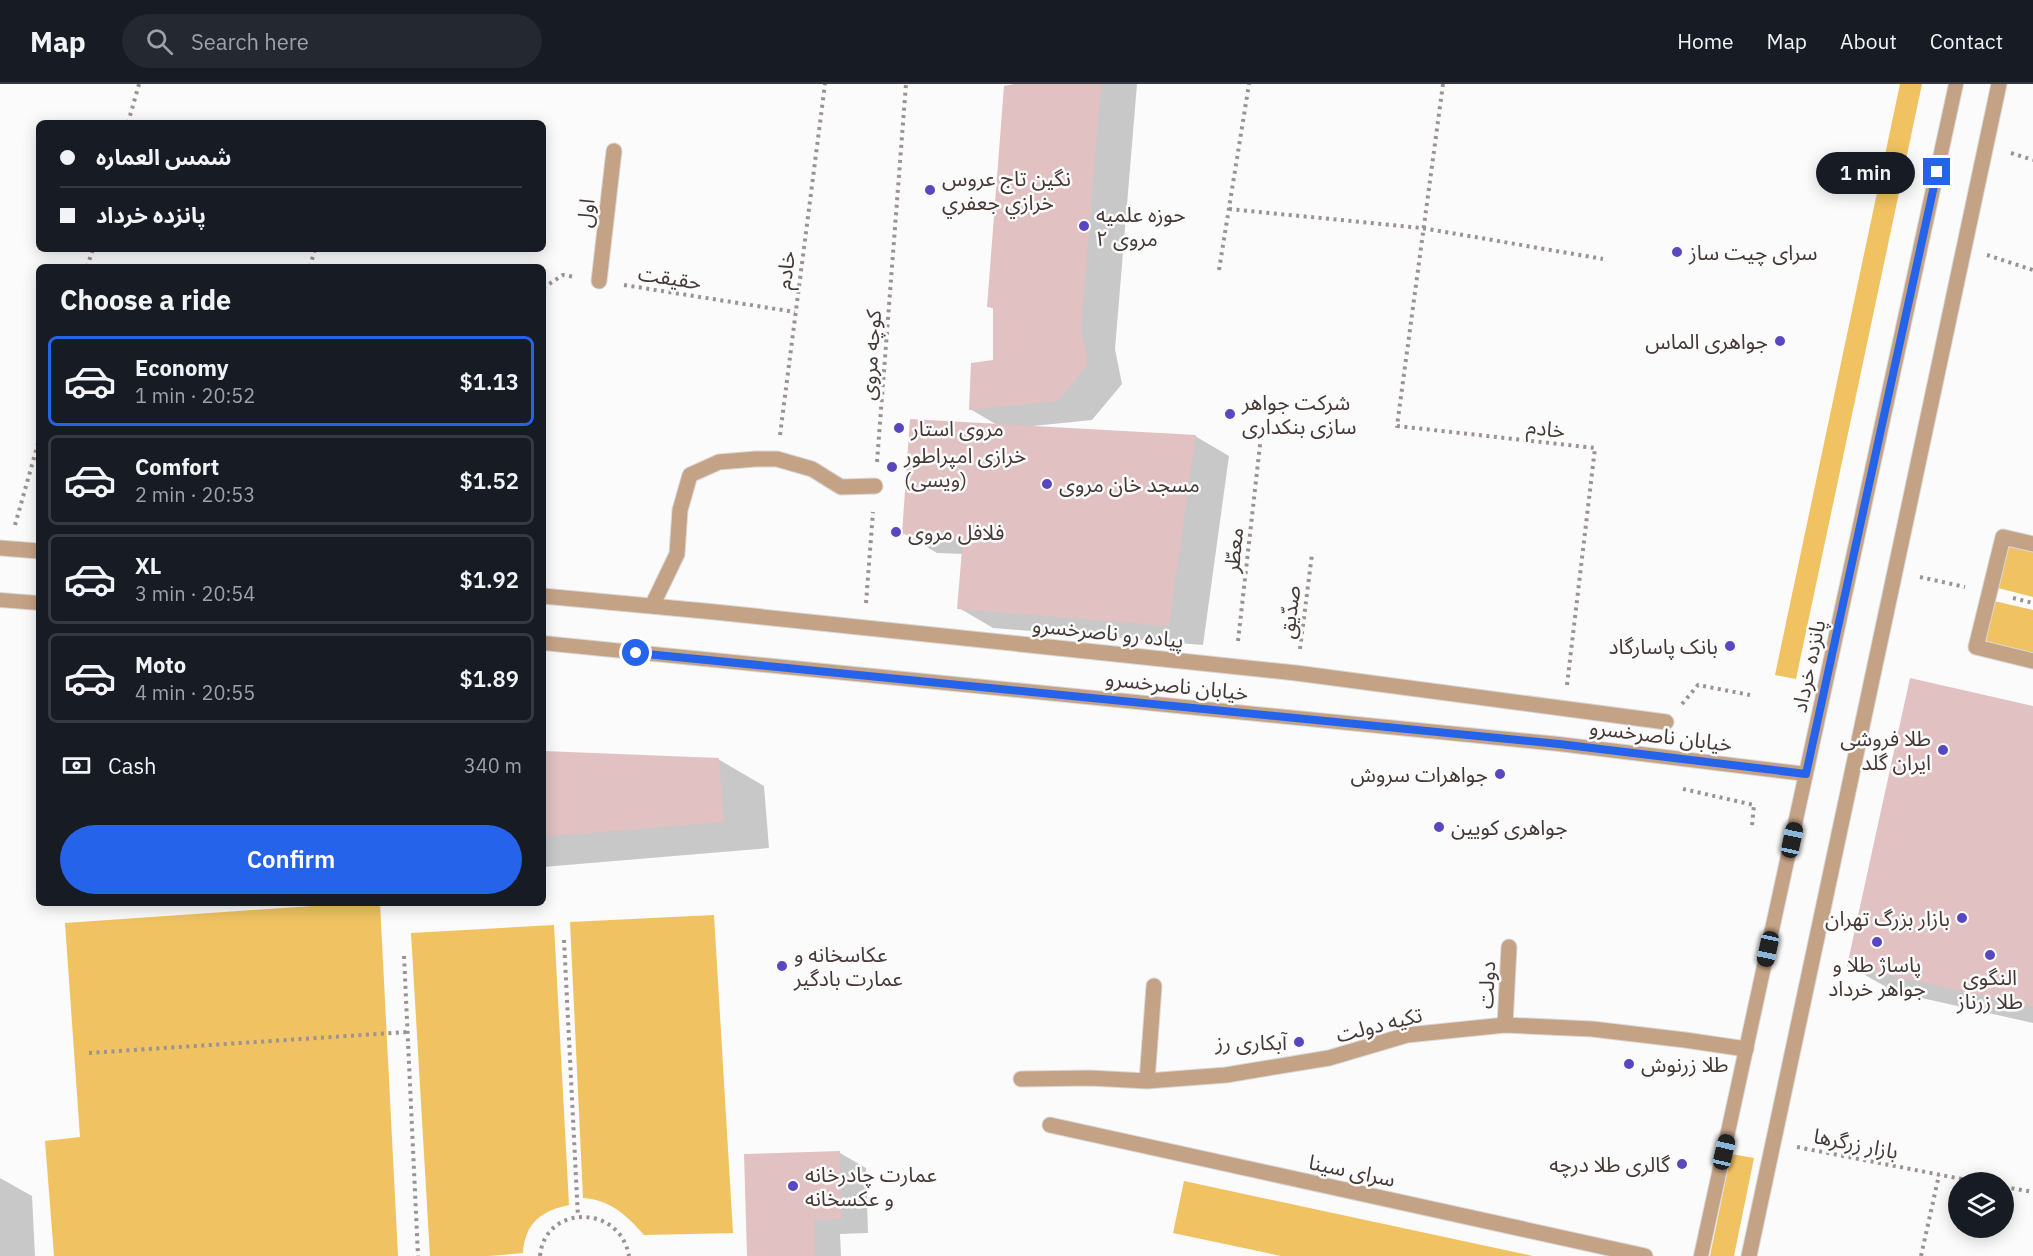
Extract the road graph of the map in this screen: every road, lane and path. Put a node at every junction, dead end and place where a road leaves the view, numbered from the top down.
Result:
1 (139, 84) edge
2 (825, 84) edge
3 (906, 84) edge
4 (1249, 84) edge
5 (1443, 84) edge
6 (1956, 84) edge
7 (1999, 84) edge
8 (129, 120) edge
9 (614, 151) dead end
10 (1229, 209) junction
11 (1422, 228) junction
12 (1603, 259) dead end
13 (1219, 270) dead end
14 (599, 281) junction
15 (546, 286) edge
16 (795, 312) junction
17 (1261, 436) dead end
18 (36, 449) edge
19 (777, 459) junction
20 (875, 486) junction
21 (2033, 544) edge
22 (4, 548) edge
23 (36, 551) edge
24 (1312, 554) dead end
25 (546, 596) edge
26 (0, 600) edge
27 (36, 603) edge
28 (652, 606) junction
29 (864, 627) junction
30 (546, 644) edge
31 (2033, 661) edge
32 (1235, 666) junction
33 (1296, 673) junction
34 (1698, 685) dead end
35 (1750, 695) dead end
36 (1564, 708) junction
37 (1666, 723) dead end
38 (1806, 774) junction
39 (1683, 789) dead end
40 (1752, 826) dead end
41 (564, 940) dead end
42 (1509, 947) dead end
43 (404, 956) dead end
44 (1154, 986) dead end
45 (1505, 1025) junction
46 (407, 1032) junction
47 (1746, 1049) junction
48 (89, 1053) dead end
49 (1021, 1079) dead end
50 (1147, 1082) junction
51 (1050, 1125) dead end
52 (1773, 1143) junction
53 (1939, 1175) junction
54 (1948, 1177) edge
55 (2014, 1189) edge
56 (2033, 1192) edge
57 (578, 1217) junction
58 (418, 1256) edge
59 (540, 1256) edge
60 (629, 1256) edge
61 (1645, 1256) edge
62 (1701, 1256) edge
63 (1749, 1256) edge
64 (1922, 1256) edge

1 - 8 path
2 - 16 path, خادم
3 - 20 path, کوچه مروی
4 - 10 path
5 - 11 path, خادم
6 - 38 lane, پانزده خرداد
7 - 52 street
9 - 14 street, اول
10 - 11 path
10 - 13 path
11 - 12 path
11 - 36 path, خادم
14 - 15 path, حقیقت
14 - 16 path, حقیقت
16 - 19 path, خادم
17 - 32 path, معطّر
18 - 22 path
19 - 20 street
19 - 28 street
20 - 29 path, کوچه مروی
21 - 31 street
22 - 23 street
24 - 33 path, صدّیق
25 - 28 street, پیاده رو ناصرخسرو
26 - 27 lane
28 - 29 street, پیاده رو ناصرخسرو
29 - 32 street, پیاده رو ناصرخسرو
30 - 38 lane, خیابان ناصرخسرو
32 - 33 street, پیاده رو ناصرخسرو
33 - 36 street, پیاده رو ناصرخسرو
34 - 35 path
36 - 37 street, پیاده رو ناصرخسرو
38 - 47 lane, پانزده خرداد
39 - 40 path
41 - 57 path
42 - 45 street, دولت
43 - 46 path
44 - 50 street
45 - 47 street, تکیه دولت
45 - 50 street, تکیه دولت
46 - 48 path
46 - 58 path
47 - 62 lane, پانزده خرداد
49 - 50 street, تکیه دولت
51 - 61 street, سرای سینا
52 - 53 path, بازار زرگرها
52 - 63 street
53 - 54 path, بازار زرگرها
53 - 64 path
55 - 56 path
57 - 59 path
57 - 60 path

